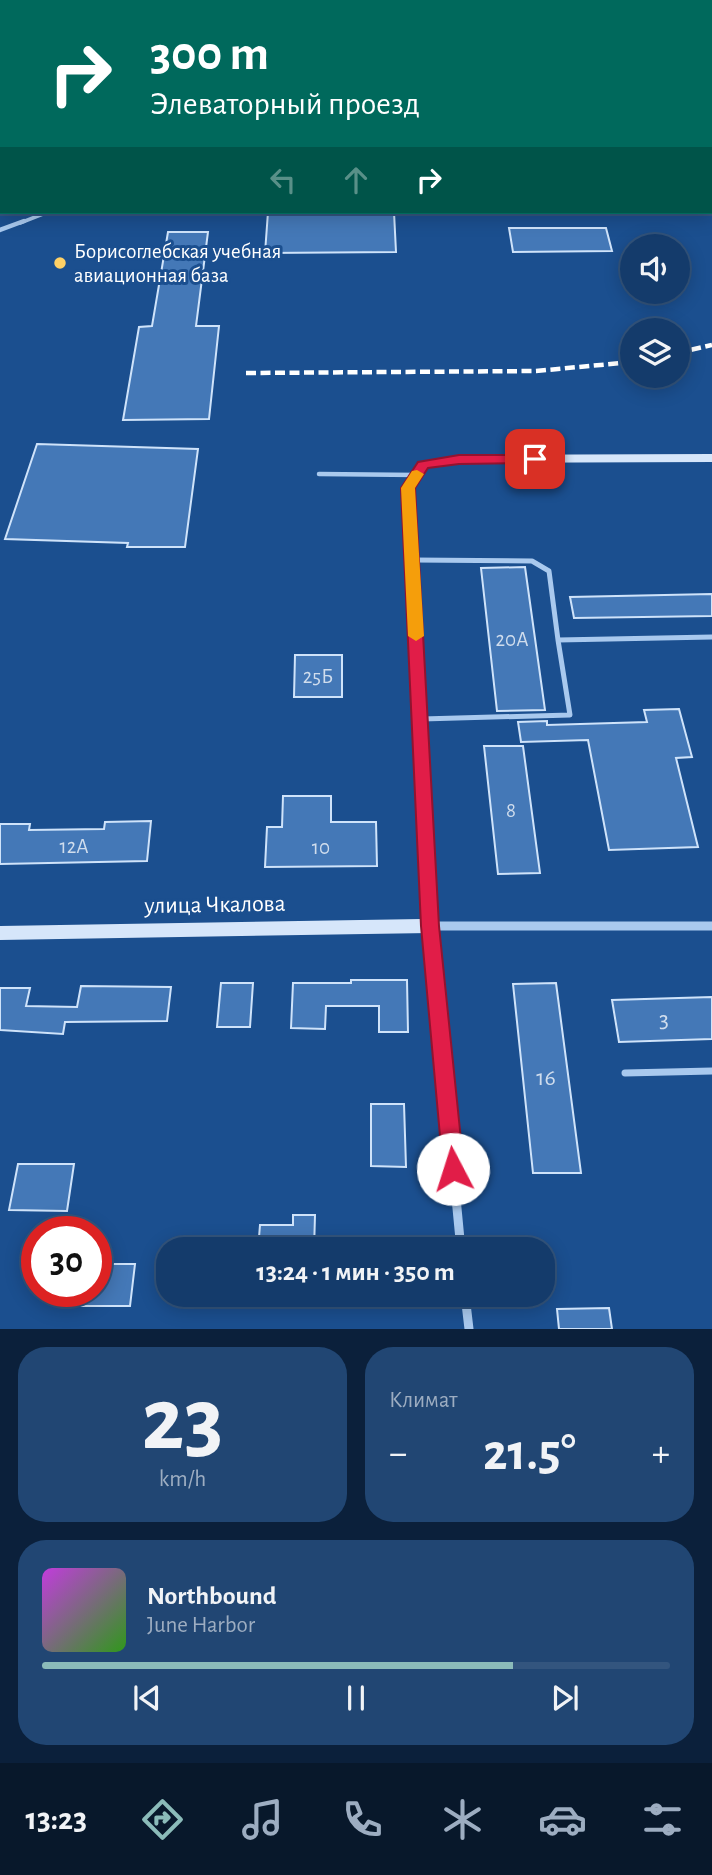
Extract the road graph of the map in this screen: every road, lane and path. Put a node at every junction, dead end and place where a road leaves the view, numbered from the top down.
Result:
1 (43, 214) edge
2 (0, 230) edge
3 (712, 458) edge
4 (318, 474) dead end
5 (416, 475) junction
6 (412, 560) junction
7 (712, 637) edge
8 (558, 640) junction
9 (420, 719) junction
10 (430, 926) junction
11 (712, 926) edge
12 (0, 933) edge
13 (712, 1071) edge
14 (625, 1073) dead end
15 (460, 1237) edge
16 (467, 1307) edge
17 (469, 1329) edge

1 - 2 lane
3 - 5 street
4 - 5 lane
5 - 6 street
6 - 8 lane
6 - 9 street
7 - 8 lane
8 - 9 lane
9 - 10 street
10 - 11 street
10 - 12 street, улица Чкалова
10 - 15 street
13 - 14 lane
16 - 17 street

